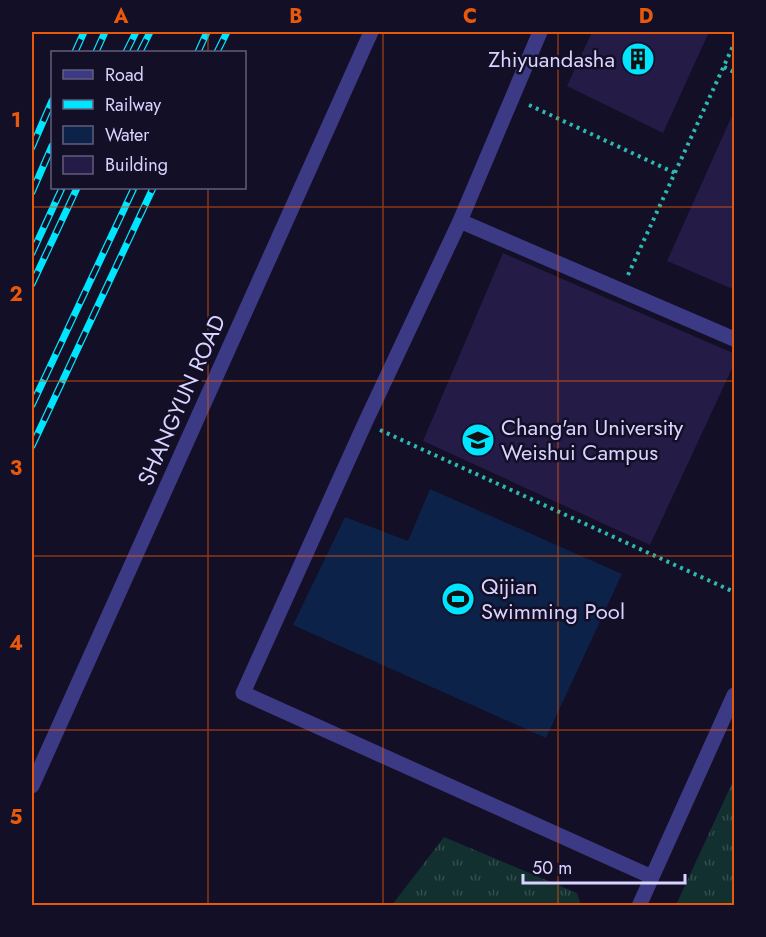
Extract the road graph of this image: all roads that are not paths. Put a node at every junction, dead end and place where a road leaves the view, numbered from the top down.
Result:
1 (371, 32) edge
2 (540, 32) edge
3 (460, 221) junction
4 (735, 339) edge
5 (735, 695) edge
6 (32, 786) edge
7 (652, 876) junction
8 (639, 906) edge

1 - 6 street, SHANGYUN ROAD
2 - 3 street
3 - 4 street
3 - 7 street
5 - 7 street
7 - 8 street

